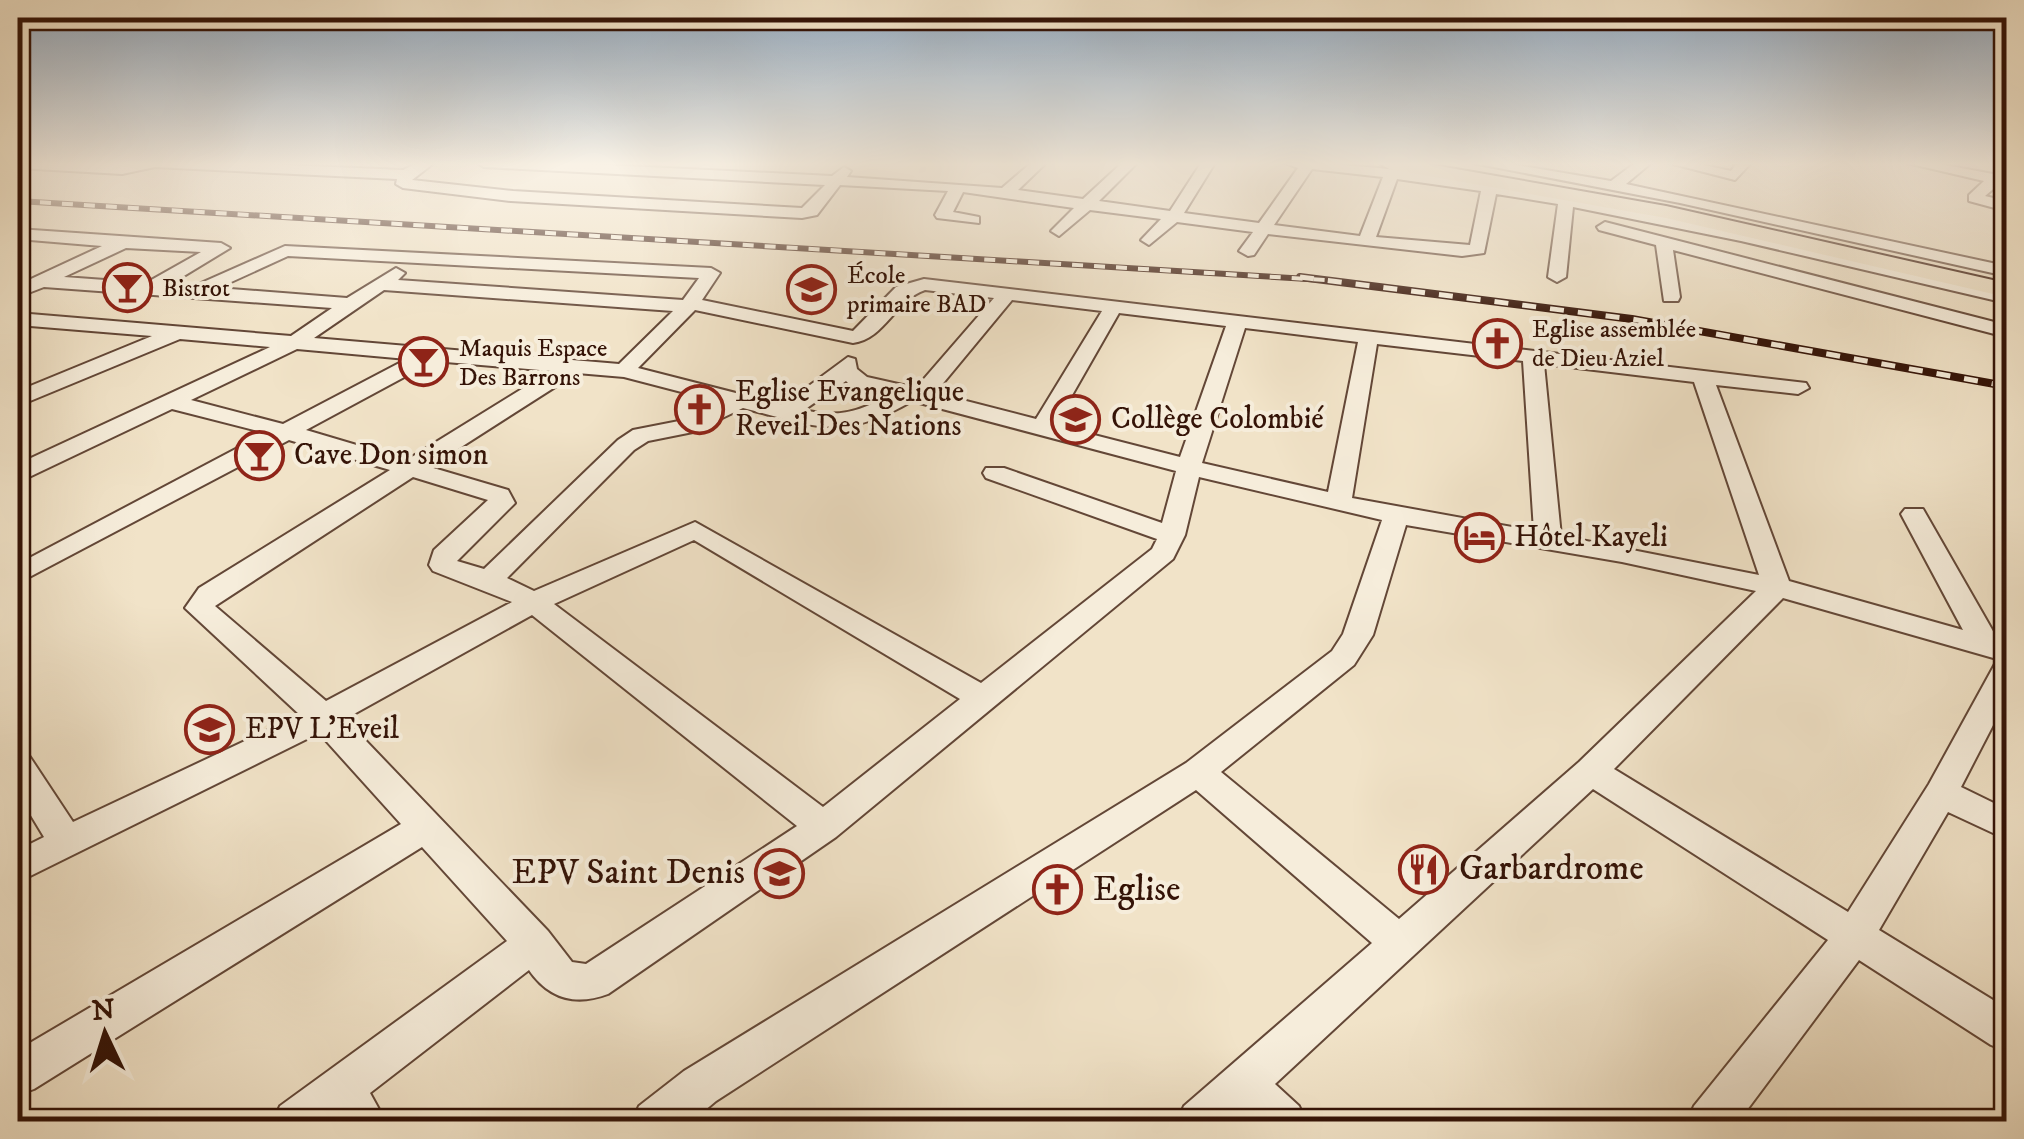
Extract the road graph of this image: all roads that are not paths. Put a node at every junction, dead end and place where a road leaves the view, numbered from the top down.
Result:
1 (950, 216) edge
2 (1075, 216) edge
3 (1174, 216) edge
4 (1184, 216) edge
5 (1270, 216) edge
6 (1371, 216) edge
7 (1484, 216) edge
8 (1565, 216) edge
9 (1584, 216) edge
10 (1607, 216) edge
11 (1684, 216) edge
12 (1720, 216) edge
13 (1753, 216) edge
14 (972, 220) dead end
15 (1264, 227) junction
16 (1059, 231) dead end
17 (18, 234) edge
18 (1150, 240) dead end
19 (1361, 241) junction
20 (117, 242) junction
21 (1664, 243) junction
22 (1248, 251) dead end
23 (18, 252) edge
24 (418, 258) junction
25 (1347, 258) dead end
26 (2006, 271) edge
27 (1556, 276) dead end
28 (2006, 280) edge
29 (43, 281) junction
30 (381, 284) junction
31 (149, 289) junction
32 (2006, 290) edge
33 (18, 292) edge
34 (195, 292) junction
35 (1008, 293) junction
36 (1672, 297) dead end
37 (2006, 298) edge
38 (351, 304) junction
39 (690, 305) junction
40 (1114, 306) junction
41 (18, 318) edge
42 (1237, 322) junction
43 (2006, 330) edge
44 (178, 333) junction
45 (1370, 335) junction
46 (296, 342) junction
47 (433, 353) junction
48 (1534, 357) junction
49 (574, 366) junction
50 (624, 371) junction
51 (1703, 378) junction
52 (1798, 388) dead end
53 (915, 395) junction
54 (18, 399) edge
55 (740, 401) junction
56 (170, 402) junction
57 (784, 414) junction
58 (1042, 428) junction
59 (288, 432) junction
60 (1189, 467) junction
61 (407, 469) junction
62 (18, 473) edge
63 (995, 473) dead end
64 (1340, 502) junction
65 (1914, 514) dead end
66 (1396, 516) junction
67 (1172, 535) junction
68 (1548, 541) junction
69 (18, 575) edge
70 (490, 580) junction
71 (1776, 588) junction
72 (534, 602) junction
73 (2000, 657) edge
74 (980, 697) junction
75 (323, 717) junction
76 (18, 766) edge
77 (1592, 771) junction
78 (1198, 772) junction
79 (1941, 793) junction
80 (2006, 824) edge
81 (426, 827) junction
82 (823, 827) junction
83 (66, 842) junction
84 (18, 867) edge
85 (1855, 935) junction
86 (1399, 942) junction
87 (534, 943) junction
88 (2006, 1031) edge
89 (18, 1074) edge
90 (1242, 1083) junction
91 (352, 1105) edge
92 (296, 1122) edge
93 (654, 1122) edge
94 (1200, 1122) edge
95 (1283, 1122) edge
96 (1710, 1122) edge

1 - 14 street
2 - 16 street
3 - 18 street
4 - 15 street
5 - 15 street
6 - 19 street
7 - 19 street
8 - 27 street
9 - 21 street
10 - 37 street
11 - 32 main road
12 - 28 main road
13 - 26 street
15 - 19 street
15 - 22 street
17 - 20 street
19 - 25 street
20 - 23 street
20 - 29 street
20 - 31 street
21 - 36 street
21 - 43 street
24 - 30 street
24 - 34 street
24 - 39 street
29 - 31 street
29 - 33 street
30 - 38 street
30 - 39 street
31 - 34 street
34 - 38 street
35 - 39 street
35 - 40 street
35 - 53 street
38 - 46 street
39 - 50 street
40 - 42 street
40 - 58 street
41 - 44 street
42 - 45 street
42 - 60 street
44 - 46 street
44 - 54 street
45 - 48 street
45 - 64 street
46 - 47 street
46 - 56 street
47 - 49 street
47 - 59 street
48 - 51 street
48 - 68 street
49 - 50 street
49 - 61 street
50 - 55 street
51 - 52 street
51 - 71 street
53 - 57 street
53 - 57 street
53 - 58 street
55 - 57 street
55 - 70 street
56 - 59 street
56 - 62 street
58 - 60 street
59 - 61 street
59 - 69 street
60 - 64 street
60 - 67 street
61 - 70 street
61 - 75 street
63 - 67 street
64 - 66 street
65 - 73 street
66 - 68 street
66 - 78 street
67 - 74 street
68 - 71 street
70 - 72 street
71 - 73 street
71 - 77 street
72 - 74 street
72 - 75 street
72 - 82 street
73 - 79 street
74 - 82 street
75 - 81 street
75 - 83 street
76 - 83 street
77 - 85 street
77 - 86 street
78 - 86 street
78 - 93 street
79 - 80 street
79 - 85 street
81 - 87 street
81 - 89 street
82 - 87 street
83 - 84 street
85 - 88 street
85 - 96 street
86 - 90 street
87 - 91 street
90 - 94 street
90 - 95 street
91 - 92 street

